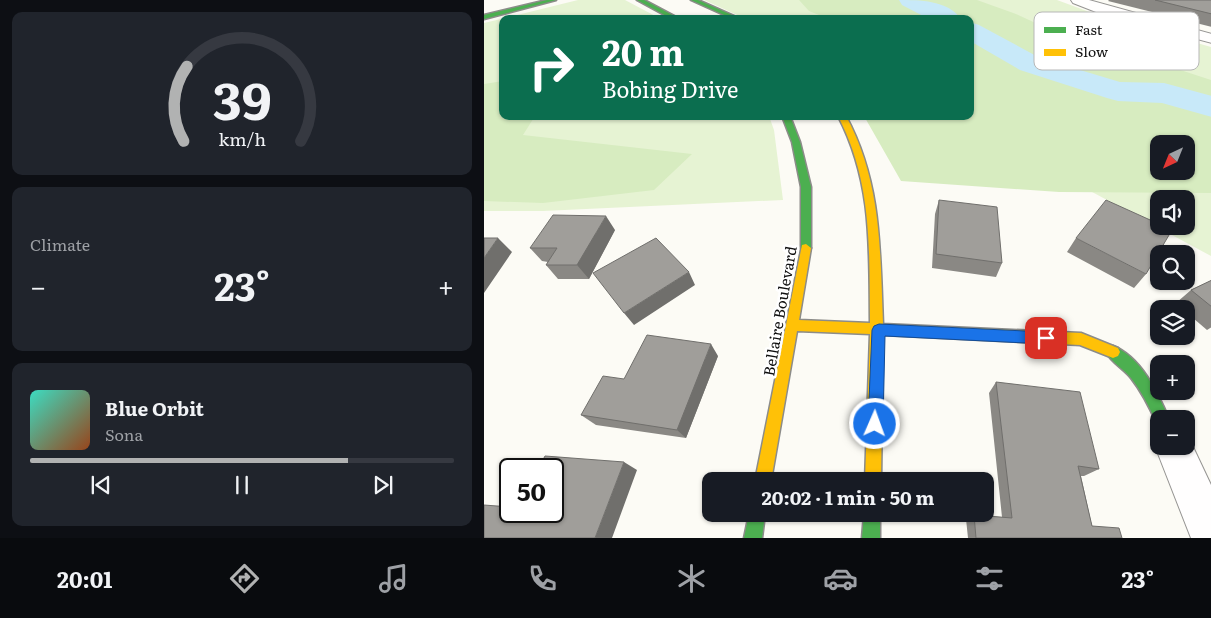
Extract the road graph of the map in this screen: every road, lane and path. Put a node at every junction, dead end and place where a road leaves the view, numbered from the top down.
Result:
1 (554, 0) edge
2 (640, 0) edge
3 (694, 0) edge
4 (1077, 0) edge
5 (1112, 12) edge
6 (669, 15) edge
7 (729, 15) edge
8 (484, 17) edge
9 (788, 120) edge
10 (844, 120) edge
11 (793, 325) junction
12 (879, 330) junction
13 (1158, 410) edge
14 (1178, 455) edge
15 (765, 472) edge
16 (873, 472) edge
17 (755, 522) edge
18 (872, 522) edge
19 (752, 538) edge
20 (871, 538) edge
21 (1211, 538) edge

1 - 8 main road
2 - 6 main road
3 - 7 main road
4 - 5 street
9 - 11 main road, Bellaire Boulevard
10 - 12 main road
11 - 12 main road
11 - 15 main road, Bellaire Boulevard
12 - 13 main road
12 - 16 main road
14 - 21 street
17 - 19 main road
18 - 20 main road

